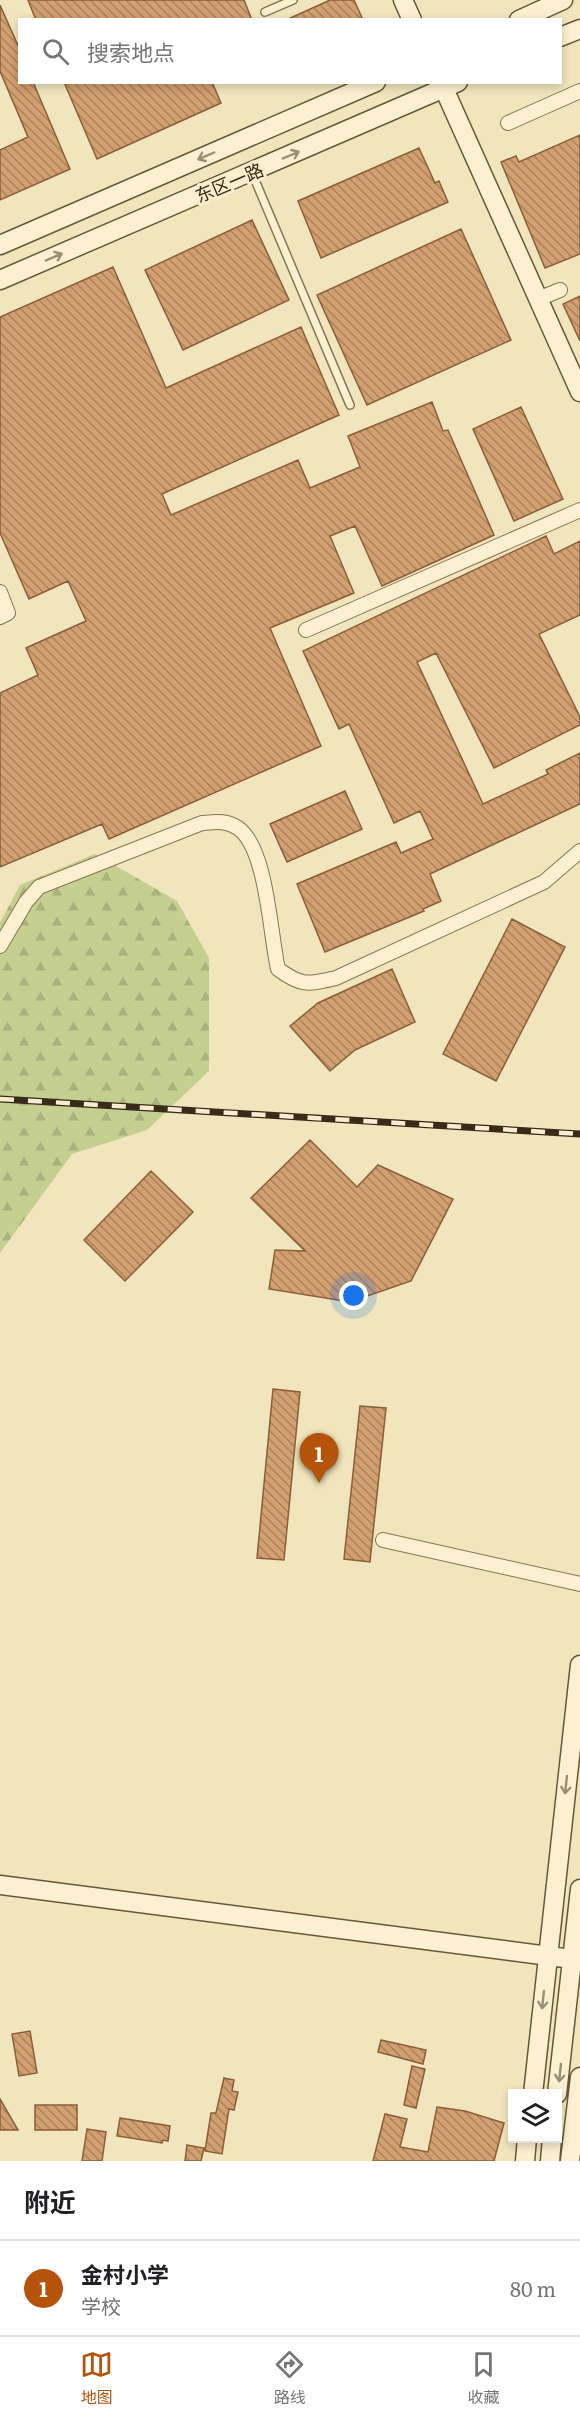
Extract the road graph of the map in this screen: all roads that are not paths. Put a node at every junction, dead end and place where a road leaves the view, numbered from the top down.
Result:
1 (293, 0) edge
2 (403, 0) edge
3 (563, 0) edge
4 (265, 12) dead end
5 (411, 18) edge
6 (523, 18) edge
7 (580, 29) edge
8 (562, 37) edge
9 (371, 84) edge
10 (447, 85) edge
11 (580, 91) edge
12 (508, 123) dead end
13 (251, 172) junction
14 (0, 245) edge
15 (0, 280) edge
16 (560, 291) dead end
17 (538, 299) junction
18 (580, 392) edge
19 (350, 405) dead end
20 (580, 510) edge
21 (0, 592) edge
22 (0, 616) edge
23 (306, 630) dead end
24 (580, 851) edge
25 (0, 946) edge
26 (383, 1539) dead end
27 (580, 1584) edge
28 (580, 1665) edge
29 (0, 1885) edge
30 (580, 1889) edge
31 (548, 1956) junction
32 (576, 1960) edge
33 (580, 2077) edge
34 (534, 2089) edge
35 (558, 2089) edge
36 (527, 2143) edge
37 (552, 2143) edge
38 (525, 2161) edge
39 (550, 2161) edge
40 (570, 2161) edge

1 - 4 lane
2 - 5 street
3 - 6 street
7 - 8 street
9 -> 14 street, 东区一路
13 -> 10 street, 东区一路
10 - 17 street
11 - 12 street
15 -> 13 street, 东区一路
13 - 19 lane
16 - 17 street
17 - 18 street
20 - 23 street
21 - 22 street
24 - 25 street
26 - 27 street
28 -> 31 street
29 - 31 street
30 - 32 street
31 - 32 street
31 -> 34 street
32 -> 35 street
33 - 40 street
36 - 38 street
37 - 39 street

